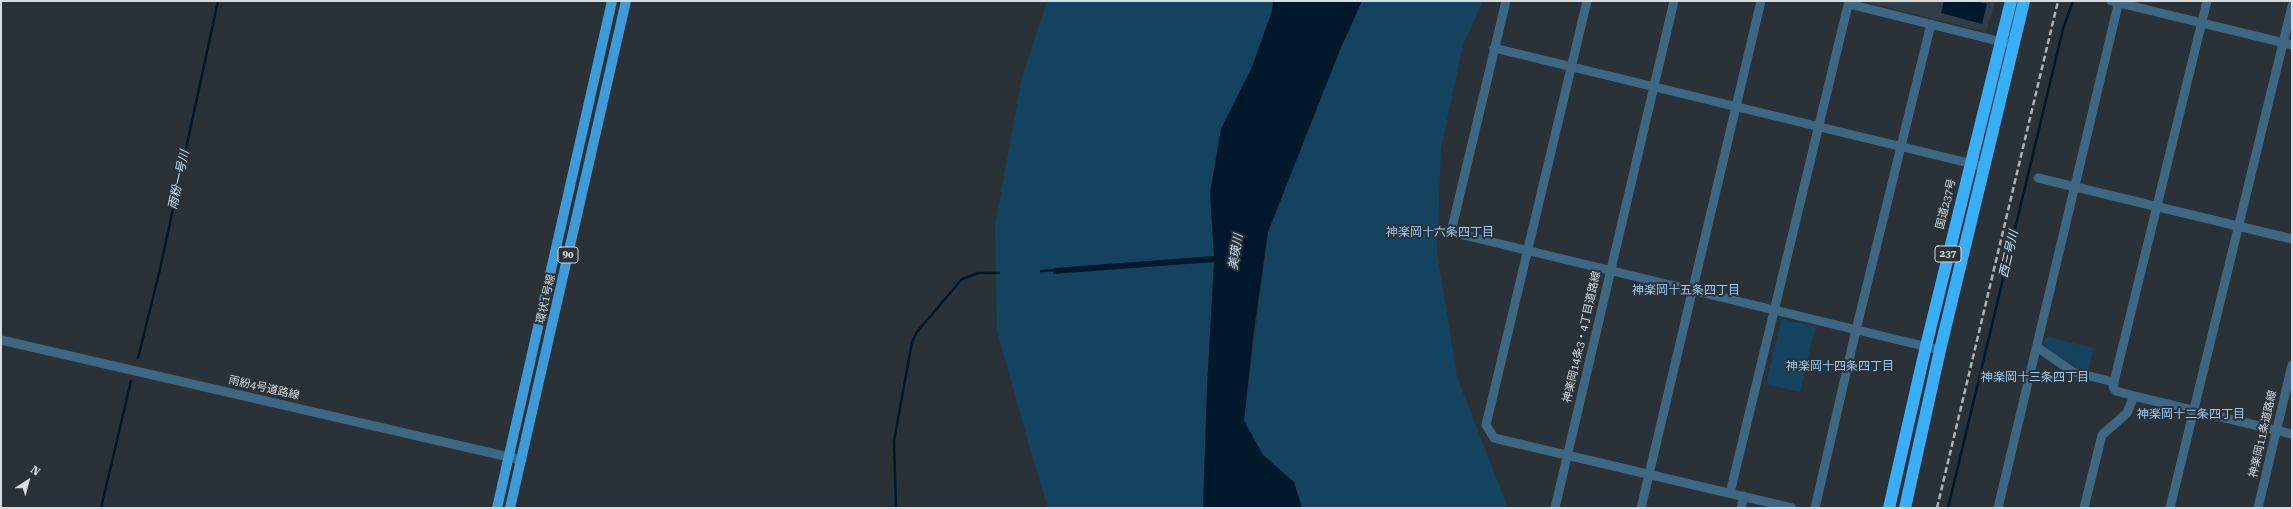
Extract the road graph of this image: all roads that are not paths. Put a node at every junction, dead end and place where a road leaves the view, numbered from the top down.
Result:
1 (612, 1) edge
2 (626, 1) edge
3 (1506, 1) edge
4 (1587, 1) edge
5 (1674, 1) edge
6 (1761, 1) edge
7 (2011, 1) edge
8 (2024, 1) edge
9 (2206, 1) edge
10 (2116, 2) edge
11 (1849, 3) edge
12 (2292, 6) edge
13 (2201, 23) junction
14 (1931, 24) junction
15 (2000, 41) junction
16 (2012, 44) junction
17 (2288, 44) edge
18 (1494, 48) junction
19 (1571, 66) junction
20 (1653, 87) junction
21 (1736, 106) junction
22 (1818, 126) junction
23 (1900, 146) junction
24 (1970, 163) junction
25 (1985, 167) junction
26 (2038, 178) dead end
27 (2075, 187) junction
28 (2156, 208) junction
29 (2238, 227) junction
30 (2292, 239) edge
31 (1528, 250) junction
32 (1610, 270) junction
33 (1692, 289) junction
34 (1774, 310) junction
35 (1856, 330) junction
36 (1, 340) edge
37 (1926, 346) junction
38 (2037, 347) junction
39 (1940, 350) junction
40 (2292, 365) edge
41 (2114, 382) junction
42 (2134, 396) junction
43 (2194, 410) junction
44 (2276, 431) junction
45 (2292, 434) edge
46 (1567, 454) junction
47 (509, 457) junction
48 (522, 460) junction
49 (1649, 474) junction
50 (1730, 493) junction
51 (1744, 496) junction
52 (497, 508) edge
53 (510, 508) edge
54 (1555, 508) edge
55 (1641, 508) edge
56 (1741, 508) edge
57 (1792, 508) edge
58 (1815, 508) edge
59 (1889, 508) edge
60 (1905, 508) edge
61 (1998, 508) edge
62 (2084, 508) edge
63 (2170, 508) edge
64 (2258, 508) edge

1 - 47 main road, 環状1号線 / 90
2 - 48 main road, 環状1号線 / 90
3 - 18 street
4 - 19 street
5 - 20 street, 神楽岡14条3・4丁目道路線
6 - 21 street
7 - 15 highway, 国道237号 / 237
8 - 16 highway, 237
9 - 13 street
10 - 13 street
10 - 27 street
11 - 14 street
11 - 22 street
12 - 17 street
13 - 17 street
13 - 28 street
14 - 15 street
14 - 23 street
15 - 16 street
15 - 24 highway, 国道237号 / 237
16 - 25 highway, 237
17 - 29 street
18 - 19 street
18 - 31 street
19 - 20 street
19 - 31 street
20 - 21 street
20 - 32 street, 神楽岡14条3・4丁目道路線
21 - 22 street
21 - 33 street
22 - 23 street
22 - 34 street
23 - 24 street
23 - 35 street
24 - 25 street
24 - 37 highway, 国道237号 / 237
25 - 39 highway, 237
26 - 27 street
27 - 28 street
27 - 38 street
28 - 29 street
28 - 41 street
29 - 30 street
29 - 43 street
31 - 32 street
31 - 46 street
32 - 33 street
32 - 46 street, 神楽岡14条3・4丁目道路線
33 - 34 street
33 - 49 street
34 - 35 street
34 - 50 street
35 - 37 street
35 - 58 street
36 - 47 street, 雨紛4号道路線
37 - 39 street
37 - 59 highway, 国道237号 / 237
38 - 41 street
38 - 61 street
39 - 60 highway, 237
40 - 44 street, 神楽岡11条道路線
41 - 42 street
42 - 43 street
42 - 62 street
43 - 44 street
43 - 63 street
44 - 45 street
44 - 64 street, 神楽岡11条道路線
46 - 49 street
46 - 54 street, 神楽岡14条3・4丁目道路線
47 - 48 street, 雨紛4号道路線
47 - 52 main road, 環状1号線 / 90
48 - 53 main road, 環状1号線 / 90
49 - 50 street
49 - 55 street
50 - 51 street
51 - 56 street
51 - 57 street

